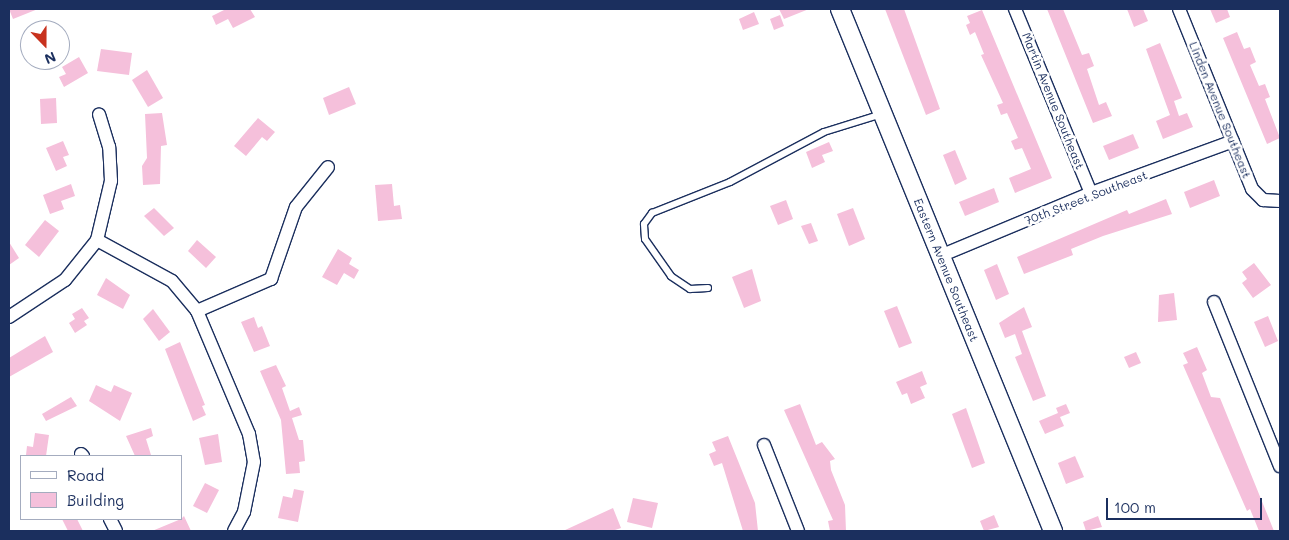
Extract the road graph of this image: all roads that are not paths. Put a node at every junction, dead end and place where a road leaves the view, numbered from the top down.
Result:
1 (840, 9) edge
2 (1015, 9) edge
3 (1179, 9) edge
4 (883, 113) junction
5 (99, 114) dead end
6 (1233, 141) junction
7 (328, 167) dead end
8 (1091, 194) junction
9 (1275, 202) edge
10 (97, 240) junction
11 (940, 256) junction
12 (708, 288) dead end
13 (1214, 302) dead end
14 (197, 311) junction
15 (9, 317) edge
16 (764, 445) dead end
17 (1280, 466) edge
18 (234, 531) edge
19 (798, 531) edge
20 (1053, 531) edge

1 - 4 street, Eastern Avenue Southeast
2 - 8 street, Martin Avenue Southeast
3 - 6 street, Linden Avenue Southeast
4 - 11 street, Eastern Avenue Southeast
4 - 12 lane
5 - 10 street
6 - 8 street, 70th Street Southeast
6 - 9 street, Linden Avenue Southeast
7 - 14 street
8 - 11 street, 70th Street Southeast
10 - 14 street
10 - 15 street
11 - 20 street, Eastern Avenue Southeast
13 - 17 street
14 - 18 street
16 - 19 street

